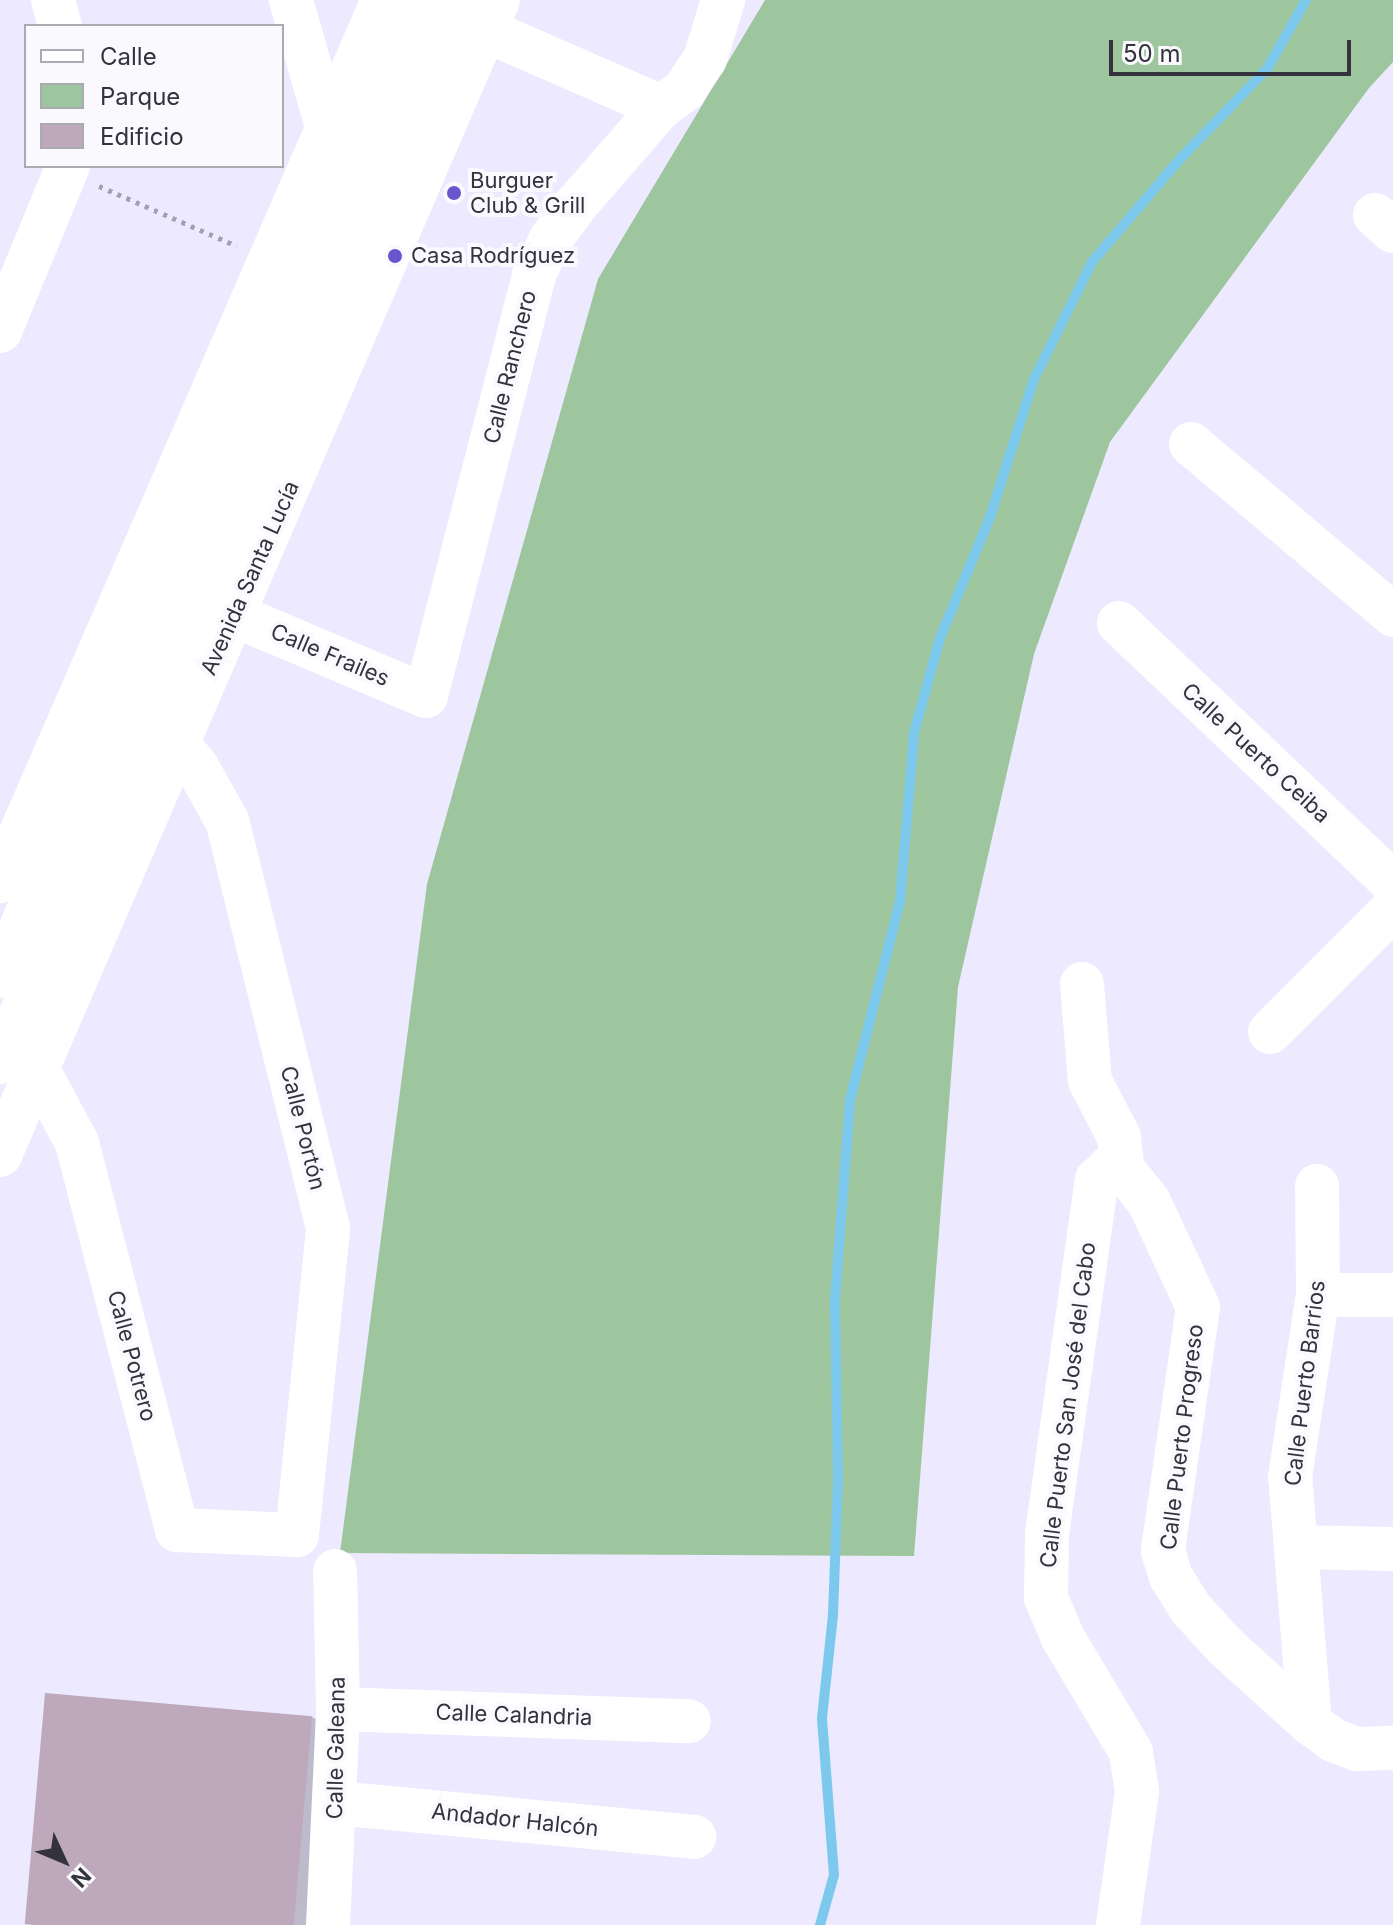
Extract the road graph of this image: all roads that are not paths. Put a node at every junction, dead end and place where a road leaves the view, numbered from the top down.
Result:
1 (53, 0) edge
2 (291, 0) edge
3 (383, 0) edge
4 (421, 0) edge
5 (723, 0) edge
6 (481, 10) edge
7 (59, 24) edge
8 (661, 107) junction
9 (328, 131) junction
10 (68, 169) edge
11 (0, 331) edge
12 (1191, 444) dead end
13 (234, 615) junction
14 (1393, 615) edge
15 (1119, 623) dead end
16 (426, 696) joint
17 (176, 742) junction
18 (0, 881) edge
19 (1393, 883) edge
20 (1393, 909) edge
21 (0, 976) edge
22 (1082, 984) dead end
23 (1270, 1032) dead end
24 (19, 1067) edge
25 (0, 1155) edge
26 (1122, 1168) junction
27 (1317, 1186) dead end
28 (1318, 1295) junction
29 (1393, 1295) edge
30 (297, 1535) joint
31 (1296, 1547) junction
32 (1393, 1549) edge
33 (335, 1571) dead end
34 (338, 1709) junction
35 (689, 1721) dead end
36 (1310, 1723) junction
37 (1393, 1748) edge
38 (336, 1803) junction
39 (694, 1837) dead end
40 (328, 1925) edge
41 (1118, 1925) edge

1 - 7 street
2 - 9 street
3 - 9 street
4 - 21 street
5 - 8 street, Calle Ranchero
6 - 8 street
6 - 13 street, Avenida Santa Lucía
6 - 24 street, Avenida Santa Lucía
8 - 16 street, Calle Ranchero
9 - 18 street
10 - 11 street
12 - 14 street
13 - 16 street, Calle Frailes
13 - 17 street, Avenida Santa Lucía
15 - 19 street, Calle Puerto Ceiba
17 - 24 street, Avenida Santa Lucía
17 - 30 street, Calle Portón
20 - 23 street
22 - 26 street, Calle Puerto Progreso
24 - 25 street, Avenida Santa Lucía
24 - 30 street, Calle Potrero
26 - 36 street, Calle Puerto Progreso
26 - 41 street, Calle Puerto San José del Cabo
27 - 28 street, Calle Puerto Barrios
28 - 29 street
28 - 31 street, Calle Puerto Barrios
31 - 32 street
31 - 36 street, Calle Puerto Barrios
33 - 34 street, Calle Galeana
34 - 35 street, Calle Calandria
34 - 38 street, Calle Galeana
36 - 37 street, Calle Puerto Progreso
38 - 39 street, Andador Halcón
38 - 40 street, Calle Galeana

